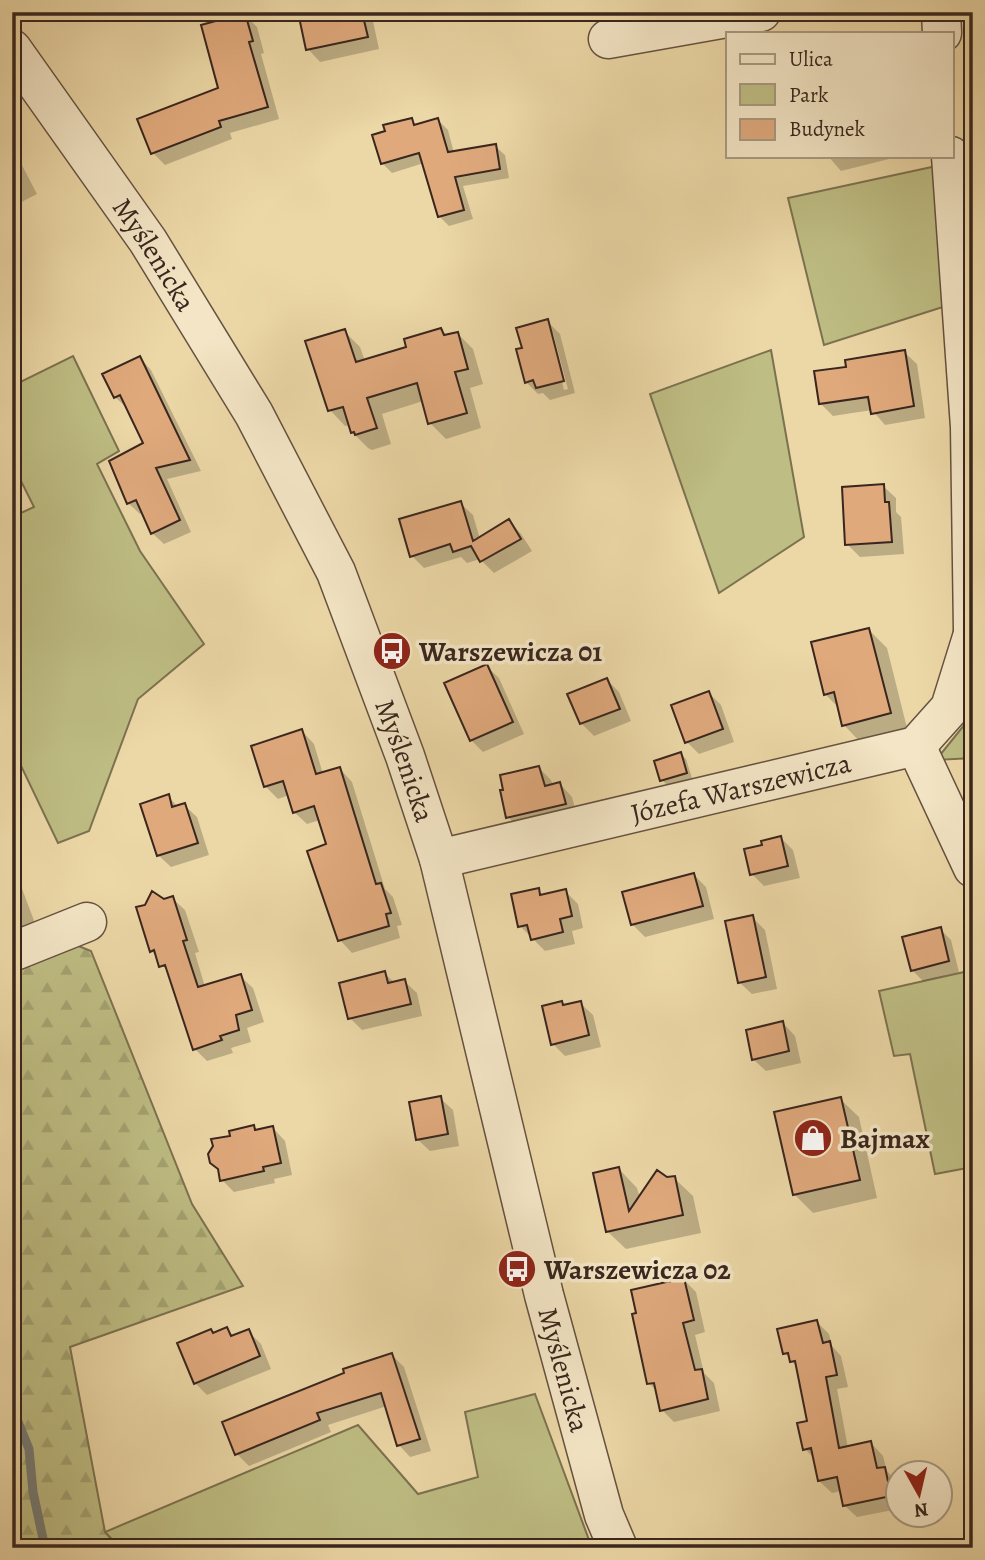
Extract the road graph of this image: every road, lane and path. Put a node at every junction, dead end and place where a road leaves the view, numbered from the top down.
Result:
1 (761, 12) edge
2 (941, 12) edge
3 (943, 32) edge
4 (608, 38) dead end
5 (12, 49) edge
6 (951, 158) edge
7 (971, 426) edge
8 (973, 632) edge
9 (916, 746) junction
10 (439, 859) junction
11 (973, 868) edge
12 (87, 922) dead end
13 (12, 952) edge
14 (618, 1548) edge

1 - 4 street
2 - 3 street
5 - 10 street, Myślenicka
6 - 7 street
7 - 8 street
8 - 9 street
9 - 10 street, Józefa Warszewicza
9 - 11 street
10 - 14 street, Myślenicka
12 - 13 street

